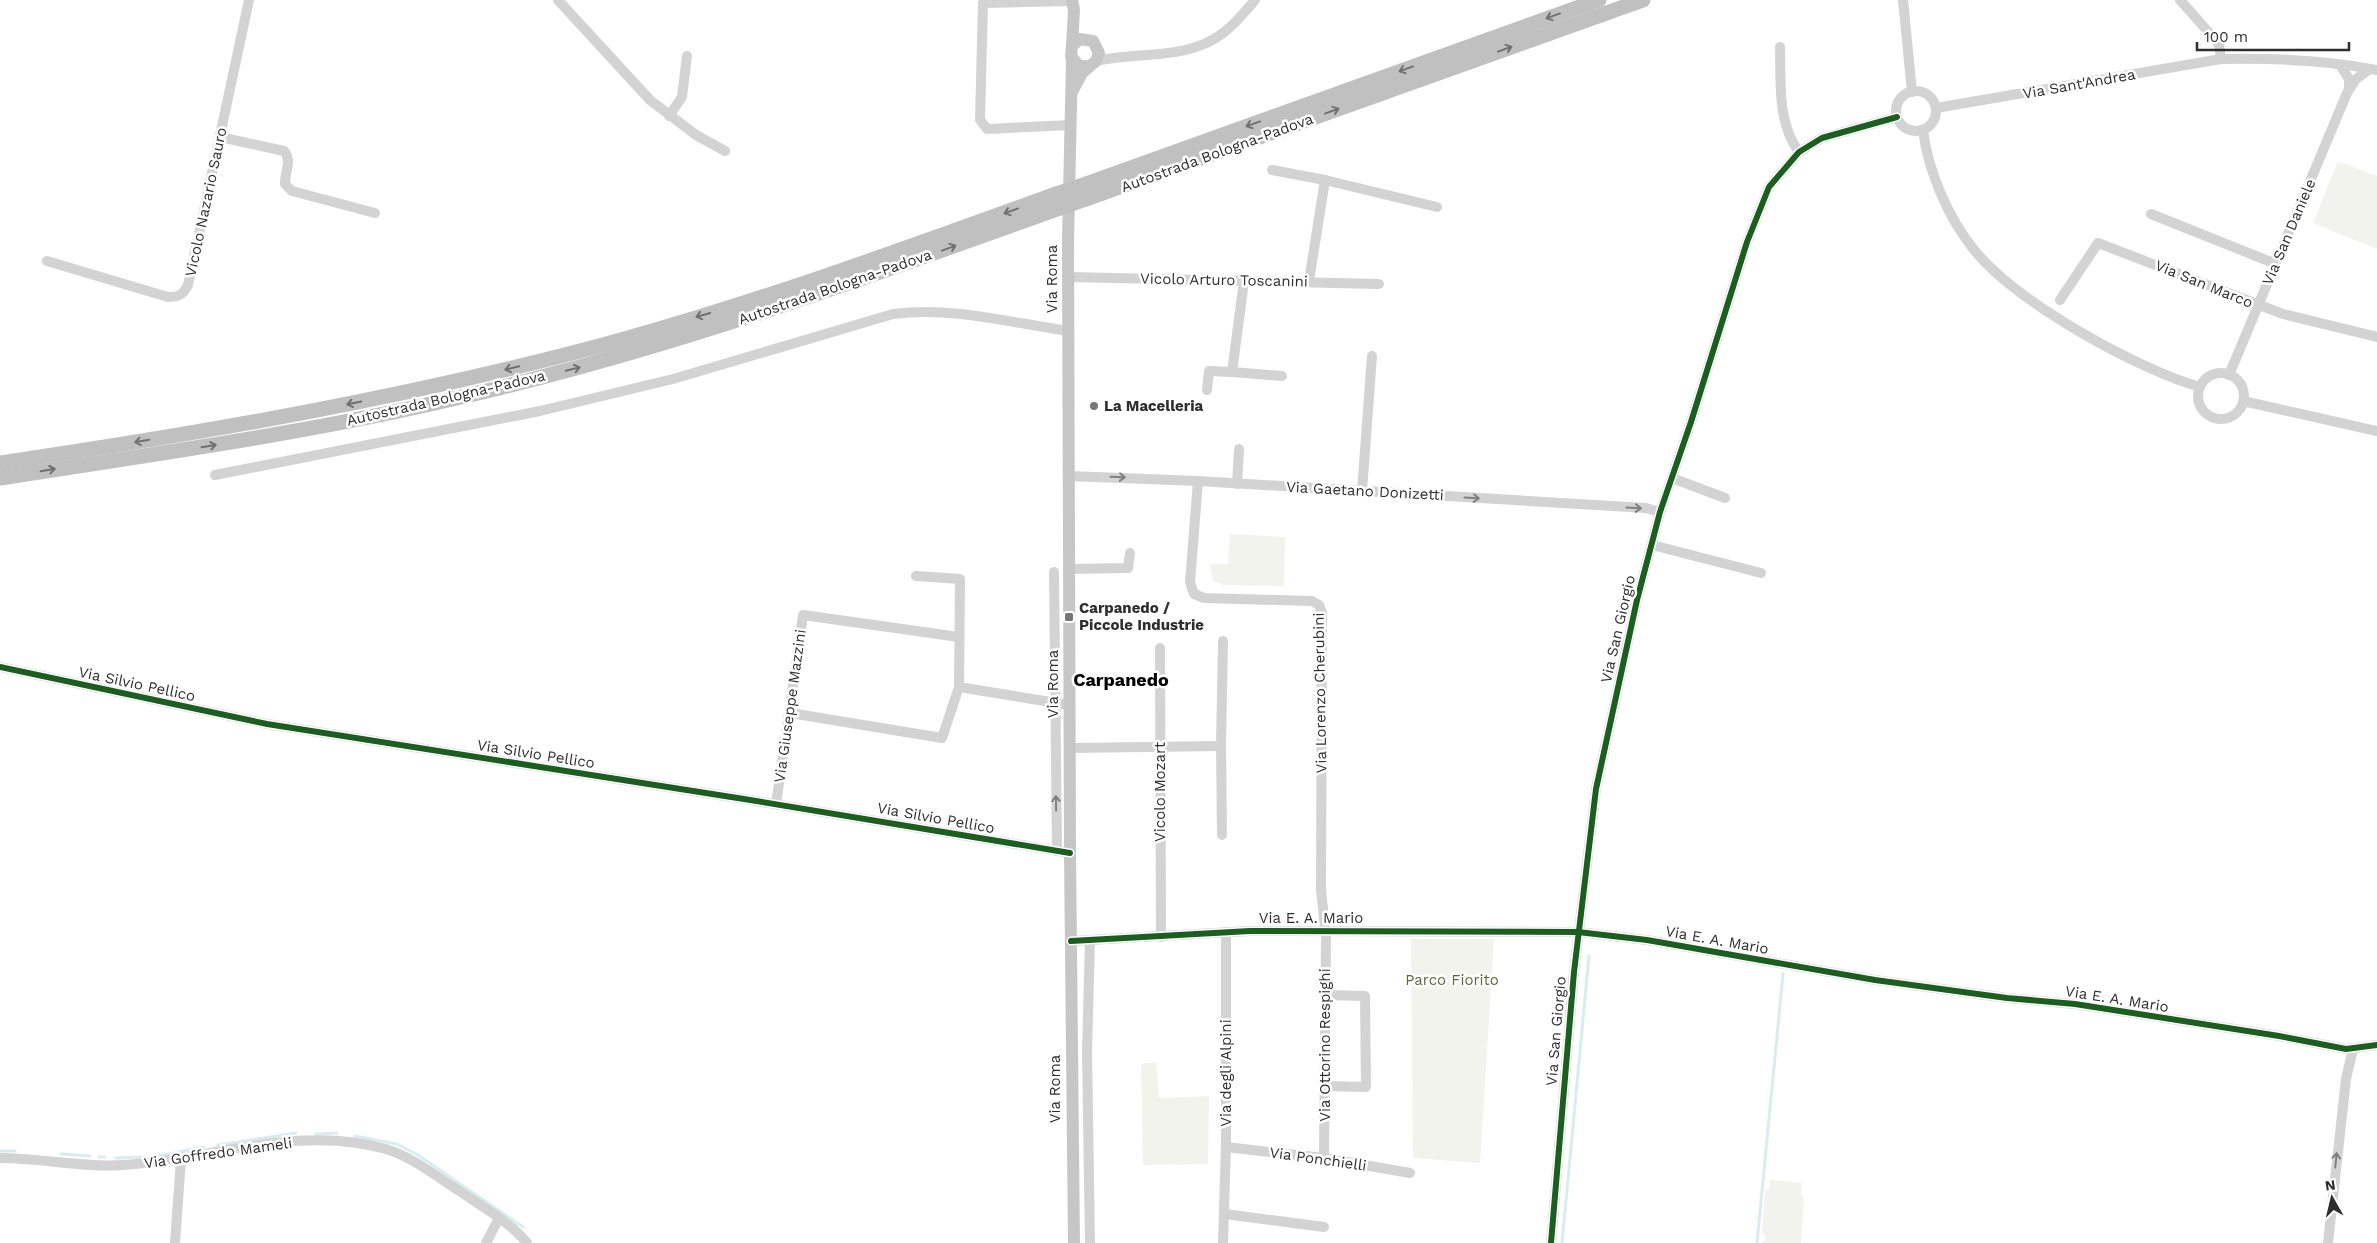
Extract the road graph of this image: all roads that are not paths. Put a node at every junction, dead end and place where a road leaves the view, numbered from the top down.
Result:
1 (250, 0) edge
2 (558, 0) edge
3 (1255, 0) edge
4 (1599, 0) edge
5 (1643, 0) edge
6 (1903, 0) edge
7 (2180, 0) edge
8 (1073, 4) edge
9 (1093, 41) junction
10 (1072, 46) junction
11 (1780, 47) dead end
12 (1128, 55) junction
13 (687, 56) dead end
14 (2221, 59) junction
15 (1072, 60) junction
16 (1092, 64) junction
17 (2340, 65) junction
18 (2369, 69) edge
19 (2349, 84) junction
20 (1912, 92) junction
21 (1071, 95) junction
22 (1936, 108) junction
23 (669, 116) junction
24 (1896, 117) junction
25 (1070, 125) junction
26 (1923, 130) junction
27 (220, 137) junction
28 (725, 151) dead end
29 (1799, 152) junction
30 (1272, 170) dead end
31 (1326, 180) junction
32 (1088, 191) junction
33 (1058, 201) junction
34 (1437, 207) dead end
35 (375, 214) dead end
36 (2151, 214) dead end
37 (47, 261) dead end
38 (2276, 264) junction
39 (1069, 277) junction
40 (1244, 281) junction
41 (1309, 281) junction
42 (1379, 284) dead end
43 (2060, 300) dead end
44 (2259, 306) junction
45 (1069, 331) junction
46 (2377, 337) edge
47 (1372, 356) dead end
48 (1232, 372) junction
49 (2229, 375) junction
50 (1282, 376) dead end
51 (2200, 387) junction
52 (1207, 390) dead end
53 (2243, 401) junction
54 (2377, 431) edge
55 (1239, 449) dead end
56 (0, 463) edge
57 (215, 475) dead end
58 (1069, 476) junction
59 (0, 478) edge
60 (1672, 478) junction
61 (1198, 481) junction
62 (1237, 484) junction
63 (1362, 491) junction
64 (1725, 498) dead end
65 (1660, 512) junction
66 (1652, 545) junction
67 (1130, 553) dead end
68 (1069, 568) junction
69 (1054, 572) dead end
70 (1761, 573) dead end
71 (916, 576) dead end
72 (959, 637) junction
73 (1223, 641) dead end
74 (1160, 648) dead end
75 (0, 667) edge
76 (959, 687) junction
77 (1056, 704) junction
78 (1069, 705) junction
79 (790, 713) junction
80 (1160, 746) junction
81 (1221, 746) junction
82 (1070, 748) junction
83 (776, 804) junction
84 (1222, 835) dead end
85 (1057, 852) junction
86 (1070, 853) junction
87 (1324, 931) junction
88 (1226, 932) junction
89 (1578, 932) junction
90 (1161, 937) junction
91 (1071, 940) junction
92 (1090, 940) junction
93 (1326, 995) junction
94 (2377, 1045) edge
95 (2353, 1050) junction
96 (1325, 1086) junction
97 (1226, 1147) junction
98 (0, 1158) edge
99 (1324, 1158) junction
100 (181, 1159) junction
101 (1410, 1173) dead end
102 (1225, 1214) junction
103 (498, 1218) junction
104 (1324, 1227) dead end
105 (175, 1243) edge
106 (486, 1243) edge
107 (527, 1243) edge
108 (1074, 1243) edge
109 (1090, 1243) edge
110 (1223, 1243) edge
111 (1550, 1243) edge
112 (2328, 1243) edge

1 - 27 street, Vicolo Nazario Sauro
2 - 23 street
3 - 12 street
4 -> 32 highway, Autostrada Bologna-Padova
32 -> 5 highway, Autostrada Bologna-Padova
6 - 20 street
7 - 14 street
8 - 9 main road
8 - 10 main road
8 - 25 street
9 - 10 main road
9 - 12 street
9 - 16 main road
10 - 15 main road
11 - 29 street
12 - 16 street
13 - 23 street
14 - 17 street, Via Sant'Andrea
14 - 22 street, Via Sant'Andrea
15 - 16 main road
15 - 21 main road, Via Roma
16 - 21 main road, Via Roma
17 - 18 street, Via Sant'Andrea
17 - 19 street
18 - 19 street, Via San Daniele
19 - 38 street, Via San Daniele
20 - 22 street
20 - 24 street
21 - 25 main road, Via Roma
22 - 26 street
23 - 28 street
24 - 26 street
24 - 29 street, Via San Giorgio
25 - 39 main road, Via Roma
26 - 51 street
27 - 35 street
27 - 37 street, Vicolo Nazario Sauro
29 - 60 street, Via San Giorgio
30 - 31 street
31 - 34 street
31 - 41 street
32 - 33 highway, Autostrada Bologna-Padova, bridge
33 -> 56 highway, Autostrada Bologna-Padova
59 -> 33 highway, Autostrada Bologna-Padova
36 - 38 street
38 - 44 street, Via San Daniele
39 - 40 street, Vicolo Arturo Toscanini
39 - 45 main road, Via Roma
40 - 41 street, Vicolo Arturo Toscanini
40 - 48 street
41 - 42 street, Vicolo Arturo Toscanini
43 - 44 street, Via San Marco
44 - 46 street, Via San Marco
44 - 49 street, Via San Daniele
45 - 57 street
45 - 58 main road, Via Roma
47 - 63 street
48 - 50 street
48 - 52 street
49 - 51 street
49 - 53 street
51 - 53 street
53 - 54 street
55 - 62 street
58 -> 61 street, Via Gaetano Donizetti
58 - 68 main road, Via Roma
60 - 64 street
60 - 65 street, Via San Giorgio
61 - 62 street, Via Gaetano Donizetti
61 - 87 street, Via Lorenzo Cherubini
62 - 63 street, Via Gaetano Donizetti
63 -> 65 street, Via Gaetano Donizetti
65 - 66 street, Via San Giorgio
66 - 70 street
66 - 89 street, Via San Giorgio
67 - 68 street
68 - 78 main road, Via Roma
69 - 77 street, Via Roma
71 - 72 street
72 - 76 street
72 - 79 street, Via Giuseppe Mazzini
73 - 81 street
74 - 80 street, Vicolo Mozart
75 - 83 street, Via Silvio Pellico
76 - 77 street
76 - 79 street
77 - 78 street
85 -> 77 street, Via Roma
78 - 82 main road, Via Roma
79 - 83 street, Via Giuseppe Mazzini
80 - 81 street
80 - 82 street
80 - 90 street, Vicolo Mozart
81 - 84 street
82 - 86 main road, Via Roma
83 - 85 street, Via Silvio Pellico
85 - 86 street, Via Silvio Pellico
86 - 91 main road, Via Roma
87 - 88 street, Via E. A. Mario
87 - 89 street, Via E. A. Mario
87 - 93 street, Via Ottorino Respighi
88 - 90 street, Via E. A. Mario
88 - 97 street, Via degli Alpini
89 - 95 street, Via E. A. Mario
89 - 111 street, Via San Giorgio
90 - 92 street, Via E. A. Mario
91 - 92 street, Via E. A. Mario
91 - 108 main road, Via Roma
92 - 109 street
93 - 96 street, Via Ottorino Respighi
93 - 96 street
94 - 95 street
112 -> 95 street
96 - 99 street, Via Ottorino Respighi
97 - 99 street, Via Ponchielli
97 - 102 street, Via degli Alpini
98 - 100 street, Via Goffredo Mameli
99 - 101 street, Via Ponchielli
100 - 103 street, Via Goffredo Mameli
100 - 105 street
102 - 104 street
102 - 110 street, Via degli Alpini
103 - 106 street
103 - 107 street, Via Goffredo Mameli

